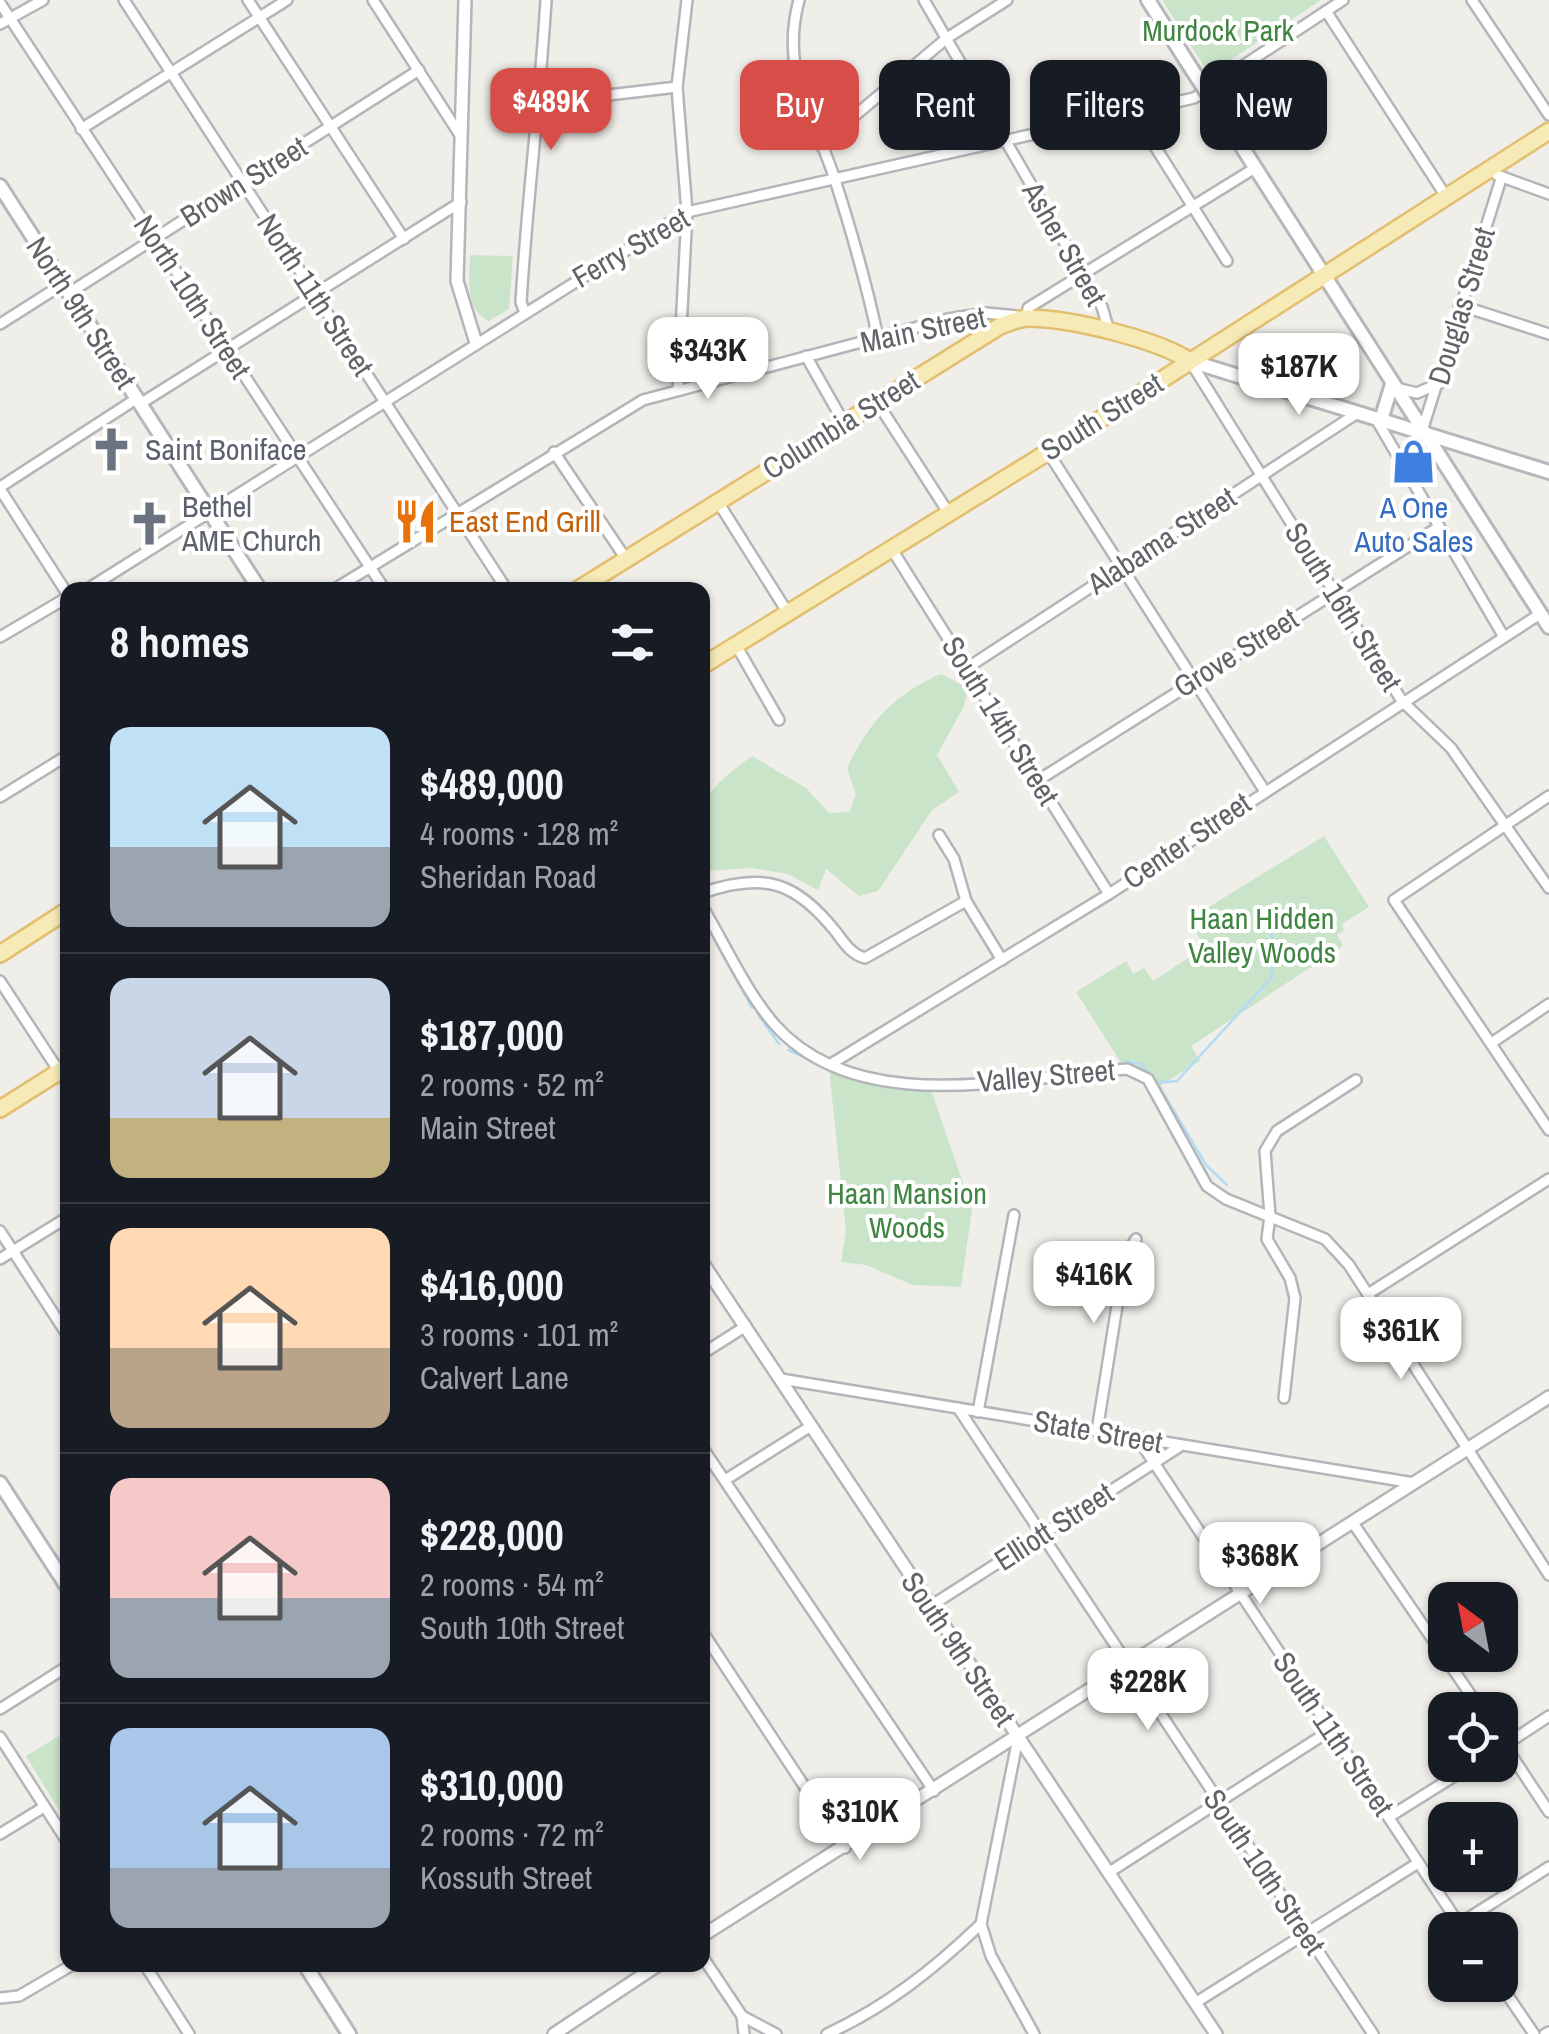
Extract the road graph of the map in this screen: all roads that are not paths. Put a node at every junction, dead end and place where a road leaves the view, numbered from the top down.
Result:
1 (42, 0) edge
2 (124, 0) edge
3 (248, 0) edge
4 (287, 0) edge
5 (373, 0) edge
6 (465, 0) edge
7 (546, 0) edge
8 (687, 0) edge
9 (799, 0) edge
10 (924, 0) edge
11 (1007, 0) edge
12 (1148, 0) edge
13 (1343, 0) edge
14 (1472, 0) edge
15 (0, 4) edge
16 (1326, 11) junction
17 (259, 18) junction
18 (5, 22) edge
19 (947, 38) junction
20 (794, 60) edge
21 (959, 60) edge
22 (419, 70) junction
23 (172, 74) junction
24 (678, 87) junction
25 (1180, 102) edge
26 (540, 103) junction
27 (859, 112) edge
28 (1549, 115) edge
29 (332, 126) junction
30 (81, 129) junction
31 (1549, 130) edge
32 (460, 135) junction
33 (822, 150) edge
34 (966, 150) edge
35 (1009, 150) edge
36 (1156, 150) edge
37 (1255, 168) junction
38 (1497, 174) junction
39 (835, 178) junction
40 (242, 183) junction
41 (0, 186) edge
42 (1549, 194) edge
43 (1446, 198) junction
44 (461, 202) junction
45 (1191, 207) junction
46 (686, 212) junction
47 (404, 238) junction
48 (153, 239) junction
49 (1226, 261) dead end
50 (1082, 275) junction
51 (1326, 275) junction
52 (66, 288) junction
53 (314, 294) junction
54 (1460, 305) junction
55 (525, 313) junction
56 (970, 316) junction
57 (1027, 317) junction
58 (0, 324) edge
59 (986, 333) junction
60 (1109, 334) junction
61 (1549, 334) edge
62 (878, 338) junction
63 (476, 343) junction
64 (227, 349) junction
65 (806, 356) junction
66 (1190, 360) junction
67 (1440, 383) junction
68 (1394, 385) junction
69 (678, 388) junction
70 (138, 402) junction
71 (385, 402) junction
72 (878, 402) junction
73 (1356, 414) junction
74 (1378, 420) junction
75 (844, 423) junction
76 (1422, 431) junction
77 (1468, 448) junction
78 (554, 452) junction
79 (1048, 452) junction
80 (297, 457) junction
81 (1549, 472) edge
82 (1450, 476) junction
83 (1260, 477) junction
84 (0, 488) edge
85 (718, 502) junction
86 (209, 512) junction
87 (948, 512) junction
88 (457, 513) junction
89 (1437, 528) junction
90 (891, 548) junction
91 (626, 559) junction
92 (1120, 566) junction
93 (370, 567) junction
94 (99, 582) edge
95 (255, 582) edge
96 (346, 582) edge
97 (380, 582) edge
98 (502, 582) edge
99 (590, 582) edge
100 (60, 583) edge
101 (1333, 593) junction
102 (60, 601) edge
103 (788, 612) junction
104 (1540, 614) junction
105 (1549, 627) edge
106 (1504, 637) junction
107 (0, 638) edge
108 (736, 645) junction
109 (710, 661) edge
110 (967, 668) junction
111 (1193, 680) junction
112 (1402, 701) junction
113 (780, 720) dead end
114 (60, 760) edge
115 (1037, 780) junction
116 (1264, 790) junction
117 (0, 796) edge
118 (1549, 796) edge
119 (1506, 826) junction
120 (938, 835) dead end
121 (1549, 888) edge
122 (710, 891) edge
123 (1109, 894) junction
124 (966, 902) junction
125 (60, 915) edge
126 (710, 919) edge
127 (0, 954) edge
128 (1002, 960) junction
129 (0, 981) edge
130 (1549, 1004) edge
131 (1493, 1042) junction
132 (831, 1064) junction
133 (60, 1067) edge
134 (60, 1077) edge
135 (1356, 1080) dead end
136 (0, 1109) edge
137 (1549, 1130) edge
138 (1549, 1179) edge
139 (1014, 1216) dead end
140 (1270, 1216) junction
141 (60, 1221) edge
142 (0, 1231) edge
143 (1136, 1239) dead end
144 (13, 1251) junction
145 (0, 1259) edge
146 (710, 1274) edge
147 (1368, 1294) junction
148 (60, 1324) edge
149 (746, 1326) junction
150 (710, 1349) edge
151 (781, 1379) junction
152 (1284, 1398) dead end
153 (1549, 1398) edge
154 (958, 1408) junction
155 (978, 1412) junction
156 (811, 1426) junction
157 (1097, 1431) junction
158 (1138, 1437) junction
159 (1179, 1446) junction
160 (1466, 1450) junction
161 (710, 1459) edge
162 (1155, 1462) junction
163 (724, 1480) junction
164 (0, 1483) edge
165 (1415, 1483) junction
166 (1354, 1522) junction
167 (1040, 1535) junction
168 (1544, 1559) edge
169 (1549, 1575) edge
170 (60, 1576) edge
171 (1240, 1595) junction
172 (929, 1606) junction
173 (710, 1642) edge
174 (1128, 1667) junction
175 (60, 1671) edge
176 (1469, 1692) edge
177 (0, 1709) edge
178 (1549, 1716) edge
179 (1330, 1730) junction
180 (1518, 1734) edge
181 (0, 1737) edge
182 (1018, 1738) junction
183 (1518, 1767) edge
184 (1445, 1782) edge
185 (934, 1792) junction
186 (1218, 1804) junction
187 (44, 1807) junction
188 (1549, 1812) edge
189 (1389, 1818) junction
190 (60, 1831) edge
191 (0, 1834) edge
192 (845, 1848) junction
193 (1418, 1863) junction
194 (1549, 1868) edge
195 (1108, 1873) junction
196 (1451, 1912) edge
197 (1483, 1912) edge
198 (981, 1924) junction
199 (710, 1931) edge
200 (1305, 1933) junction
201 (710, 1968) edge
202 (60, 1972) edge
203 (150, 1972) edge
204 (309, 1972) edge
205 (647, 1972) edge
206 (0, 1998) edge
207 (1512, 2002) edge
208 (1195, 2003) junction
209 (742, 2016) junction
210 (1035, 2031) edge
211 (189, 2034) edge
212 (349, 2034) edge
213 (554, 2034) edge
214 (744, 2034) edge
215 (776, 2034) edge
216 (827, 2034) edge
217 (1216, 2034) edge
218 (1373, 2034) edge
219 (1534, 2034) edge

1 - 18 street
2 - 23 street, North 11th Street
3 - 17 street
4 - 17 street
5 - 22 street
6 - 32 street
7 - 26 street
8 - 24 street
9 - 20 street
10 - 19 street, Asher Street
11 - 19 street
12 - 37 main road, bridge
13 - 16 street, Ferry Street
14 - 28 street
15 - 18 street, North 10th Street
16 - 25 street, Ferry Street
16 - 43 street
17 - 23 street
17 - 29 street
18 - 30 street, North 10th Street
19 - 21 street, Asher Street
19 - 27 street
22 - 29 street, Brown Street
22 - 32 street
23 - 30 street
23 - 40 street, North 11th Street
24 - 26 street
24 - 46 street
26 - 55 street
29 - 40 street, Brown Street
29 - 47 street
30 - 48 street, North 10th Street
31 - 38 main road, South Street
32 - 44 street
33 - 39 street
34 - 39 street, Ferry Street
35 - 50 street, Asher Street
36 - 45 street
37 - 45 street, Columbia Street
37 - 51 main road
38 - 42 street
38 - 43 main road, South Street
38 - 54 street, Douglas Street
39 - 46 street, Ferry Street
39 - 62 street
40 - 48 street, Brown Street
40 - 53 street, North 11th Street
41 - 52 main road, North 9th Street
43 - 51 main road, South Street
44 - 47 street
44 - 63 street
45 - 49 street
45 - 50 street, Columbia Street
46 - 55 street, Ferry Street
46 - 69 street
47 - 53 street
48 - 52 street, Brown Street
48 - 64 street, North 10th Street
50 - 57 street, Columbia Street
50 - 60 street, Asher Street
51 - 66 main road, South Street
51 - 68 main road
52 - 58 street, Brown Street
52 - 70 main road, North 9th Street
53 - 64 street
53 - 71 street, North 11th Street
54 - 61 street
54 - 67 street, Douglas Street
55 - 63 street, Ferry Street
56 - 57 street, Main Street
56 - 59 street
56 - 62 street, Main Street
57 - 59 main road, Columbia Street
57 - 60 main road, Main Street
59 - 72 main road, Columbia Street
60 - 66 main road, Main Street
62 - 65 street, Main Street
63 - 71 street, Ferry Street
64 - 70 street
64 - 80 street, North 10th Street
65 - 69 street, Main Street
65 - 75 street
66 - 73 main road, Main Street
66 - 79 main road, South Street
66 - 83 street, South 16th Street
67 - 68 street
67 - 76 street, Douglas Street
68 - 74 main road
68 - 76 main road
69 - 78 street, Main Street
70 - 84 street
70 - 86 main road, North 9th Street
71 - 80 street, Ferry Street
71 - 88 street, North 11th Street
72 - 75 main road, Columbia Street
72 - 87 street
73 - 74 main road, Main Street
73 - 83 street, Alabama Street
74 - 76 main road, Main Street
74 - 89 street
75 - 85 main road, Columbia Street
76 - 77 main road, Main Street
76 - 82 main road
77 - 81 main road, Main Street
77 - 82 main road
78 - 88 street, Main Street
78 - 91 street
79 - 87 main road, South Street
79 - 92 street
80 - 86 street, Ferry Street
80 - 93 street, North 10th Street
82 - 104 main road
83 - 92 street, Alabama Street
83 - 101 street, South 16th Street
84 - 100 street
85 - 91 main road, Columbia Street
85 - 103 street
86 - 94 street, Ferry Street
86 - 95 main road, North 9th Street
87 - 90 main road, South Street
88 - 93 street, Main Street
88 - 98 street, North 11th Street
89 - 101 street, Grove Street
89 - 106 street
90 - 103 main road, South Street
90 - 110 street, South 14th Street
91 - 99 main road, Columbia Street
92 - 110 street, Alabama Street
92 - 111 street
93 - 96 street, Main Street
93 - 97 street, North 10th Street
101 - 111 street, Grove Street
101 - 112 street, South 16th Street
102 - 107 street
103 - 108 main road, South Street
104 - 105 main road
104 - 106 street, Center Street
106 - 112 street, Center Street
108 - 109 main road, South Street
108 - 113 street
110 - 115 street, South 14th Street
111 - 115 street, Grove Street
111 - 116 street
112 - 116 street, Center Street
112 - 119 street, South 16th Street
114 - 117 street
115 - 123 street, South 14th Street
116 - 123 street, Center Street
118 - 119 street
119 - 121 street, South 16th Street
119 - 131 street
120 - 124 street
122 - 124 street
123 - 128 street, Center Street
124 - 128 street
125 - 127 main road
126 - 132 street, Valley Street
128 - 132 street, Center Street
129 - 133 street
130 - 131 street
131 - 137 street
132 - 140 street, Valley Street
134 - 136 main road
135 - 140 street
138 - 147 street
139 - 155 street
140 - 147 street, Valley Street
140 - 152 street
141 - 144 street
142 - 144 street
143 - 157 street
144 - 145 street
144 - 148 street
146 - 149 street, South 9th Street
147 - 160 street
149 - 150 street
149 - 151 street, South 9th Street
151 - 154 street, State Street
151 - 156 street, South 9th Street
153 - 160 street
154 - 155 street, State Street
154 - 167 street, South 10th Street
155 - 157 street, State Street
156 - 163 street
156 - 172 street, South 9th Street
157 - 158 street, State Street
158 - 159 street, State Street
158 - 162 street, South 11th Street
159 - 162 street, Elliott Street
159 - 165 street, State Street
160 - 165 street
160 - 168 street
161 - 163 street
162 - 167 street, Elliott Street
162 - 171 street, South 11th Street
163 - 185 street
164 - 170 main road
165 - 166 street
166 - 171 street
166 - 176 street
167 - 172 street, Elliott Street
167 - 174 street, South 10th Street
168 - 169 street
171 - 174 street
171 - 179 street, South 11th Street
172 - 182 street, South 9th Street
173 - 192 street
174 - 182 street
174 - 186 street, South 10th Street
175 - 177 street
178 - 180 street
179 - 186 street
179 - 189 street, South 11th Street
181 - 187 street
182 - 185 street
182 - 195 street, South 9th Street
182 - 198 street
183 - 188 street
184 - 189 street
185 - 192 street
186 - 195 street
186 - 200 street, South 10th Street
187 - 190 street
187 - 191 street
189 - 193 street, South 11th Street
192 - 199 street
193 - 196 street, South 11th Street
193 - 200 street
194 - 197 street
195 - 208 street, South 9th Street
198 - 210 street
198 - 216 street
200 - 208 street
200 - 218 street, South 10th Street
201 - 209 street
202 - 206 street
203 - 211 street
204 - 212 main road
205 - 213 street
207 - 219 street
208 - 217 street, South 9th Street
209 - 214 street
209 - 215 street

